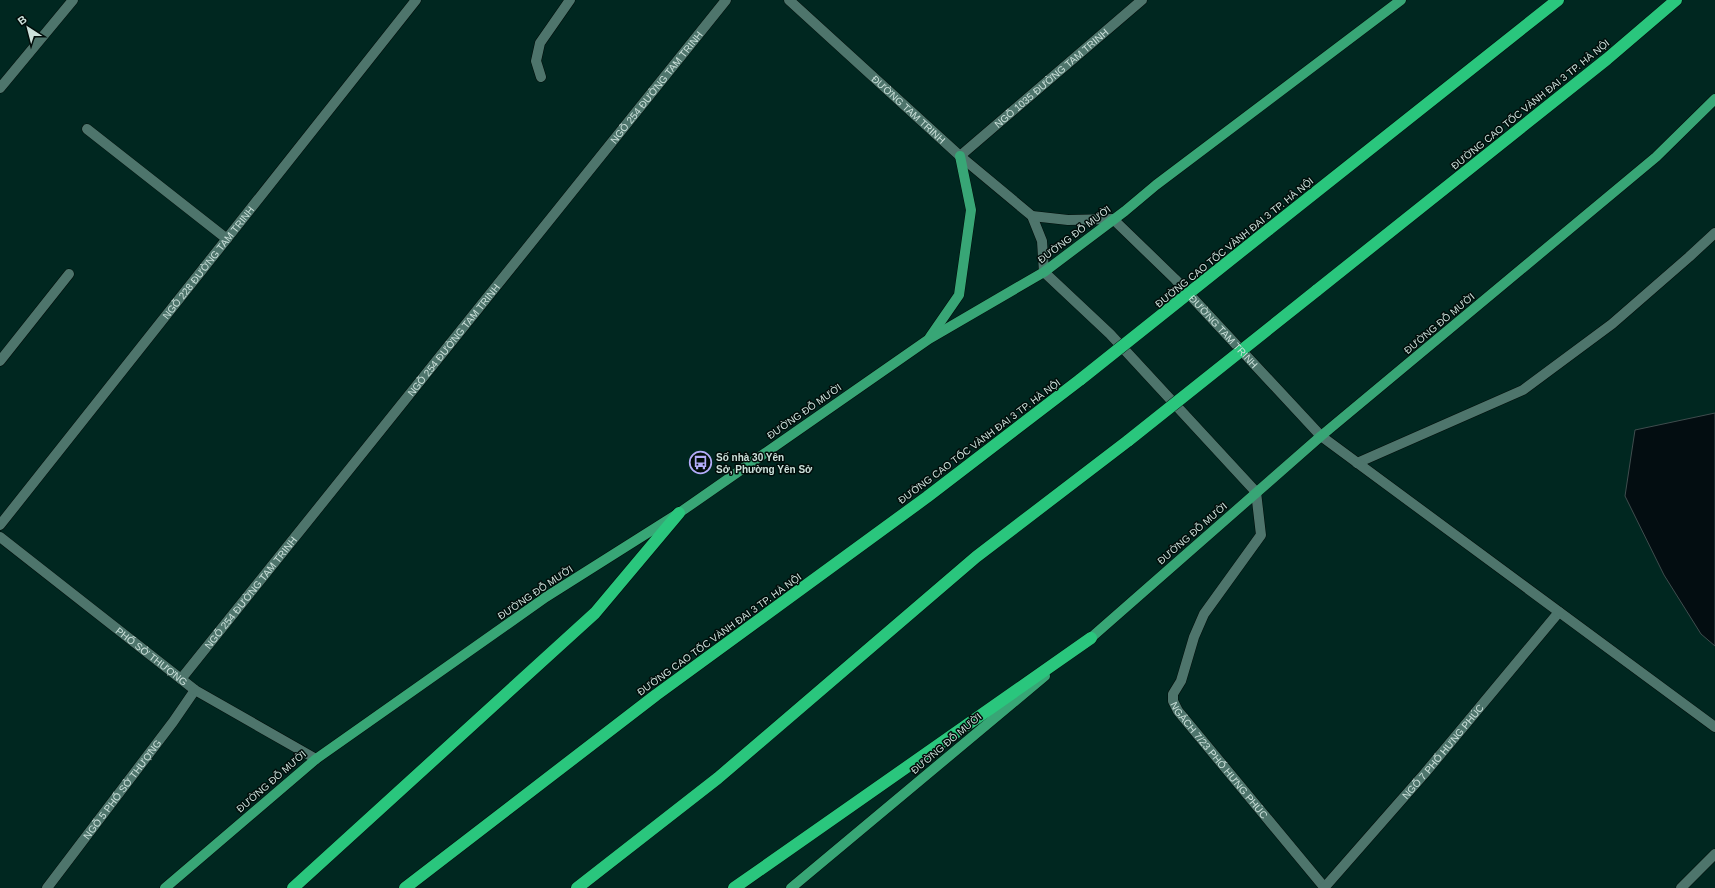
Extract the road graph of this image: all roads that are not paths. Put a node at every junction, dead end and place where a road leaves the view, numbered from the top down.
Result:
1 (73, 0) edge
2 (416, 0) edge
3 (570, 0) edge
4 (726, 0) edge
5 (789, 0) edge
6 (1142, 0) edge
7 (1401, 0) edge
8 (1558, 0) edge
9 (1676, 0) edge
10 (541, 77) dead end
11 (0, 88) edge
12 (1715, 99) edge
13 (87, 128) dead end
14 (960, 156) junction
15 (1032, 216) junction
16 (1113, 219) junction
17 (1715, 233) edge
18 (227, 239) junction
19 (1044, 272) junction
20 (69, 274) dead end
21 (929, 339) junction
22 (0, 361) edge
23 (1321, 436) junction
24 (1357, 463) junction
25 (1256, 492) junction
26 (679, 513) junction
27 (0, 525) edge
28 (0, 537) edge
29 (1559, 612) junction
30 (1091, 638) junction
31 (181, 679) junction
32 (195, 690) junction
33 (1715, 727) edge
34 (316, 759) junction
35 (1715, 854) edge
36 (1324, 887) edge
37 (47, 888) edge
38 (165, 888) edge
39 (293, 888) edge
40 (404, 888) edge
41 (576, 888) edge
42 (734, 888) edge
43 (791, 888) edge
44 (1681, 888) edge

1 - 11 street
2 - 18 street, NGÕ 228 ĐƯỜNG TAM TRINH
3 - 10 street
4 - 31 street, NGÕ 254 ĐƯỜNG TAM TRINH
5 - 14 street, ĐƯỜNG TAM TRINH
6 - 14 street, NGÕ 1035 ĐƯỜNG TAM TRINH
7 - 16 main road, ĐƯỜNG ĐỖ MƯỜI
8 - 40 highway, ĐƯỜNG CAO TỐC VÀNH ĐAI 3 TP. HÀ NỘI, bridge
9 - 41 highway, ĐƯỜNG CAO TỐC VÀNH ĐAI 3 TP. HÀ NỘI, bridge
12 - 23 main road, ĐƯỜNG ĐỖ MƯỜI
13 - 18 street
14 - 15 street, ĐƯỜNG TAM TRINH
14 - 21 main road
15 - 16 street
15 - 19 street, ĐƯỜNG TAM TRINH
16 - 19 main road, ĐƯỜNG ĐỖ MƯỜI
16 - 23 street, ĐƯỜNG TAM TRINH
17 - 24 street
18 - 27 street, NGÕ 228 ĐƯỜNG TAM TRINH
19 - 21 main road, ĐƯỜNG ĐỖ MƯỜI
19 - 25 street
20 - 22 street
21 - 26 main road, ĐƯỜNG ĐỖ MƯỜI
23 - 24 street, ĐƯỜNG TAM TRINH
23 - 25 main road, ĐƯỜNG ĐỖ MƯỜI
24 - 29 street, ĐƯỜNG TAM TRINH
25 - 30 main road, ĐƯỜNG ĐỖ MƯỜI
25 - 36 street, NGÁCH 7/23 PHỐ HƯNG PHÚC
26 - 34 main road, ĐƯỜNG ĐỖ MƯỜI
26 - 39 highway
28 - 31 street, PHỐ SỞ THƯỢNG
29 - 33 street, ĐƯỜNG TAM TRINH
29 - 36 street, NGÕ 7 PHỐ HƯNG PHÚC
30 - 42 highway
30 - 43 main road, ĐƯỜNG ĐỖ MƯỜI
31 - 32 street, PHỐ SỞ THƯỢNG
32 - 34 street, PHỐ SỞ THƯỢNG
32 - 37 street, NGÕ 5 PHỐ SỞ THƯỢNG
34 - 38 main road, ĐƯỜNG ĐỖ MƯỜI
35 - 44 street

